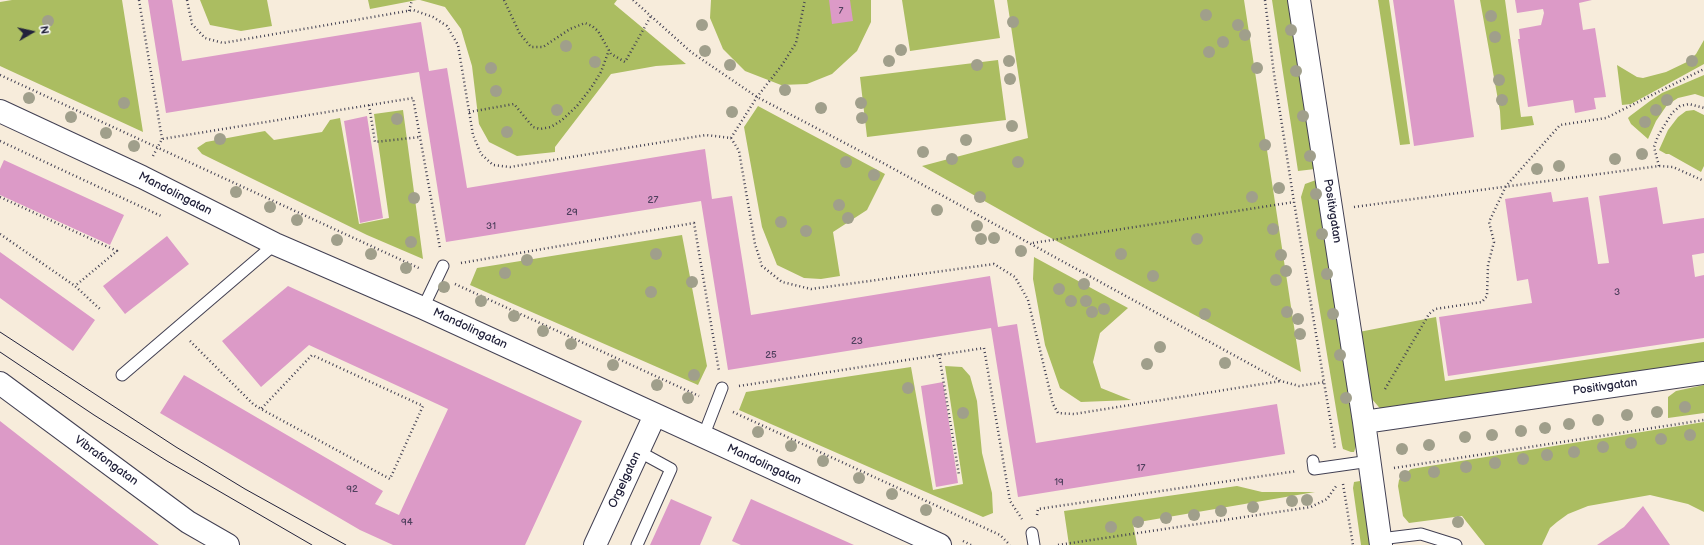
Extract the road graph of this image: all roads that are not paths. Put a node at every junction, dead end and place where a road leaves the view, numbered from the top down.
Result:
1 (1299, 0) edge
2 (2, 116) edge
3 (275, 244) junction
4 (443, 266) road end
5 (423, 308) junction
6 (1704, 373) edge
7 (122, 375) dead end
8 (0, 383) edge
9 (722, 388) road end
10 (655, 415) junction
11 (1364, 422) junction
12 (703, 437) junction
13 (638, 451) junction
14 (1314, 465) road end
15 (1370, 466) junction
16 (1032, 533) road end
17 (219, 542) edge
18 (1381, 542) edge
19 (595, 545) edge
20 (637, 545) edge
21 (940, 545) edge
22 (1034, 545) edge
23 (1456, 545) edge

1 - 11 street, Positivgatan
2 - 3 street, Mandolingatan
3 - 5 street, Mandolingatan
3 - 7 lane
4 - 5 lane
5 - 10 street, Mandolingatan
6 - 11 street, Positivgatan
8 - 17 street, Vibrafongatan
9 - 12 lane
10 - 12 street, Mandolingatan
10 - 13 street, Orgelgatan
11 - 15 street, Positivgatan
12 - 21 street, Mandolingatan
13 - 19 street, Orgelgatan
13 - 20 lane
14 - 15 lane
15 - 18 street, Positivgatan
16 - 22 lane
18 - 23 lane

